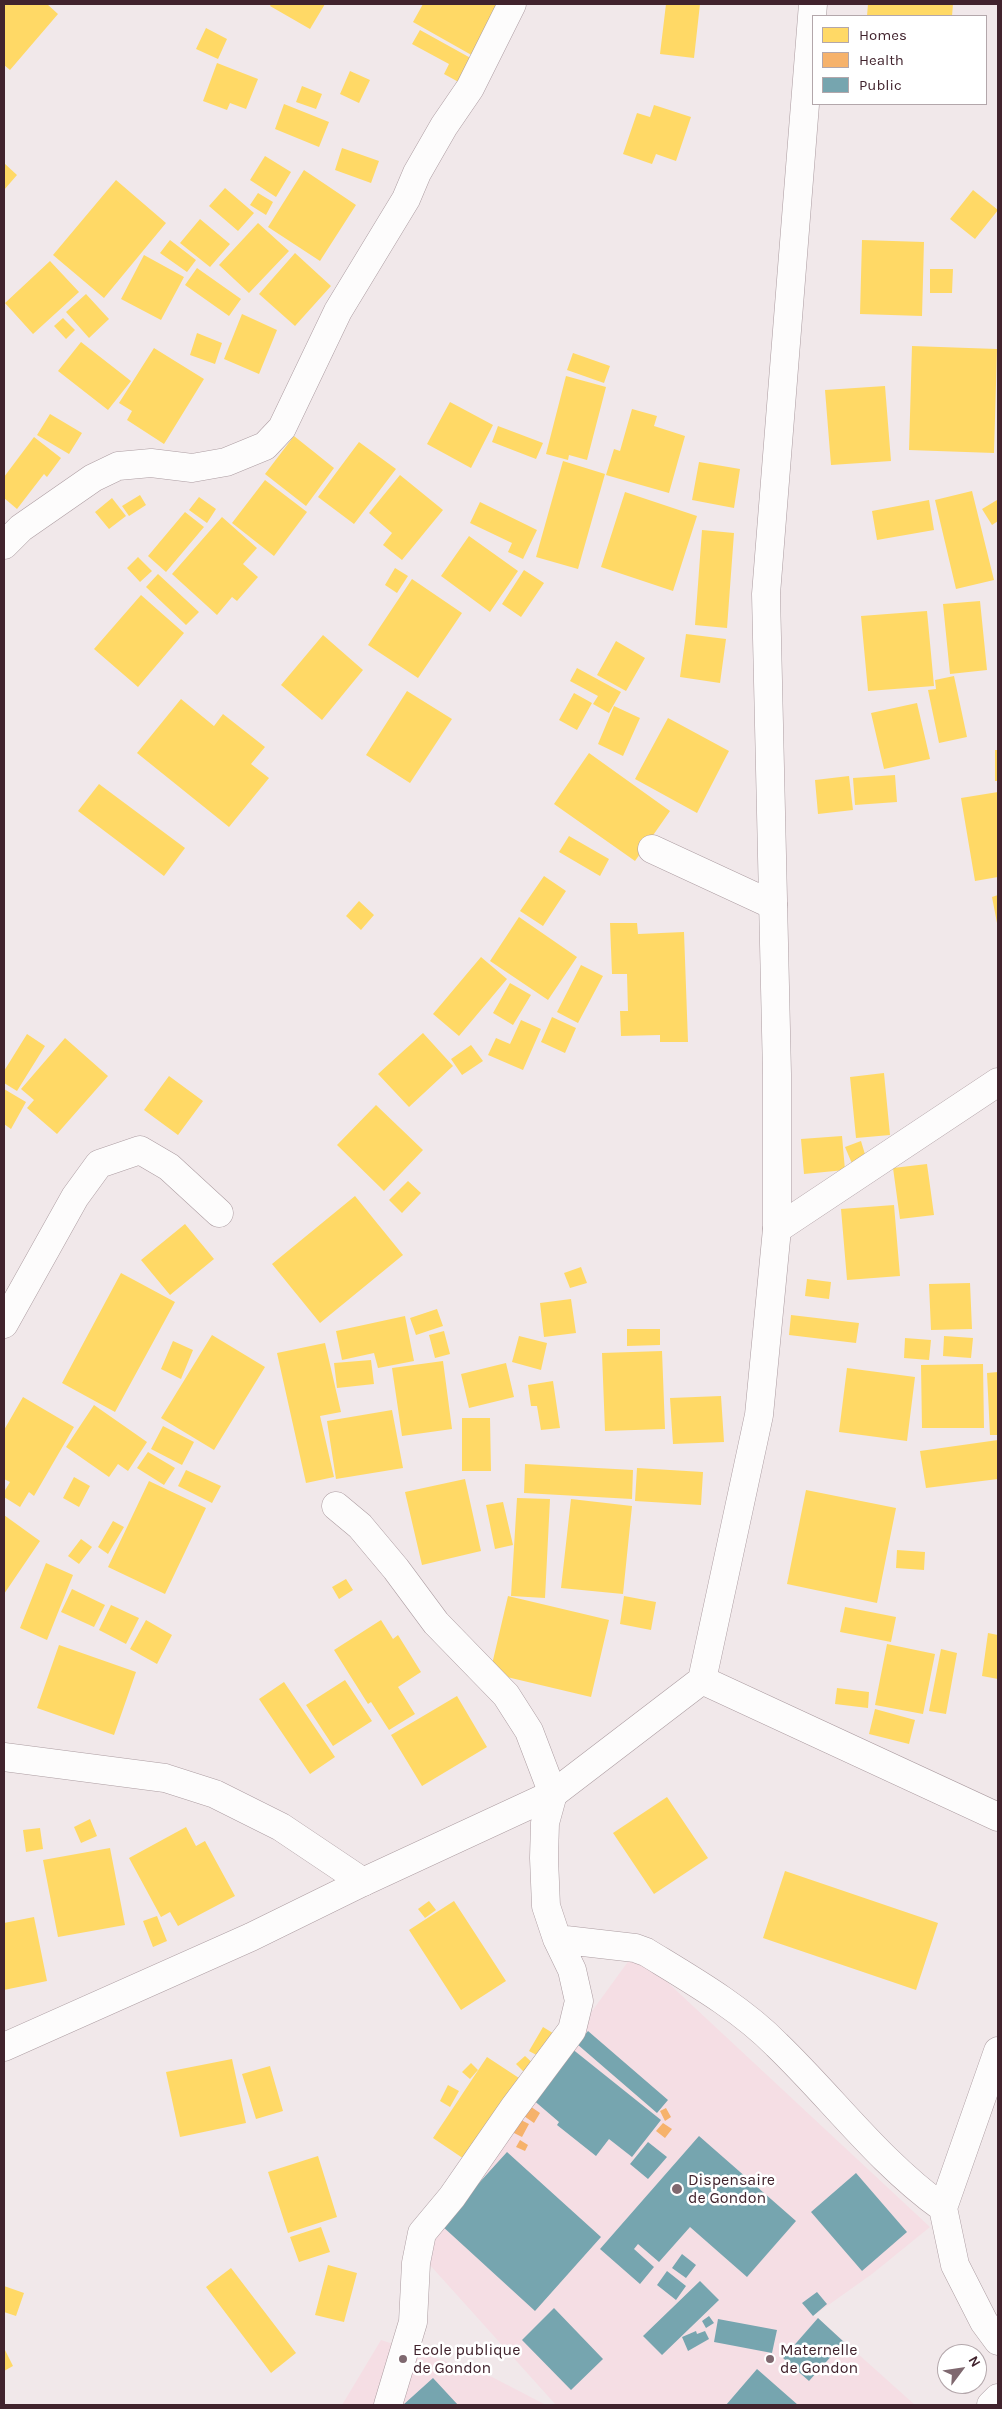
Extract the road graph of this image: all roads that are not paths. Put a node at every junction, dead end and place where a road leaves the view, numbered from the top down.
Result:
1 (512, 4) edge
2 (812, 17) edge
3 (4, 545) edge
4 (652, 849) dead end
5 (773, 905) junction
6 (998, 1082) edge
7 (219, 1213) dead end
8 (777, 1229) junction
9 (4, 1324) edge
10 (336, 1506) dead end
11 (702, 1680) junction
12 (4, 1757) edge
13 (553, 1794) junction
14 (998, 1816) edge
15 (363, 1882) junction
16 (557, 1939) junction
17 (4, 2047) edge
18 (998, 2051) edge
19 (943, 2208) junction
20 (998, 2341) edge
21 (998, 2398) edge
22 (388, 2405) edge
23 (991, 2405) edge

1 - 3 street
2 - 5 street
4 - 5 street
5 - 8 street
6 - 8 street
7 - 9 street
8 - 11 street
10 - 13 street
11 - 13 street
11 - 14 street
12 - 15 street
13 - 15 street
13 - 16 street
15 - 17 street
16 - 19 street
16 - 22 street
18 - 19 street
19 - 20 street
21 - 23 street

